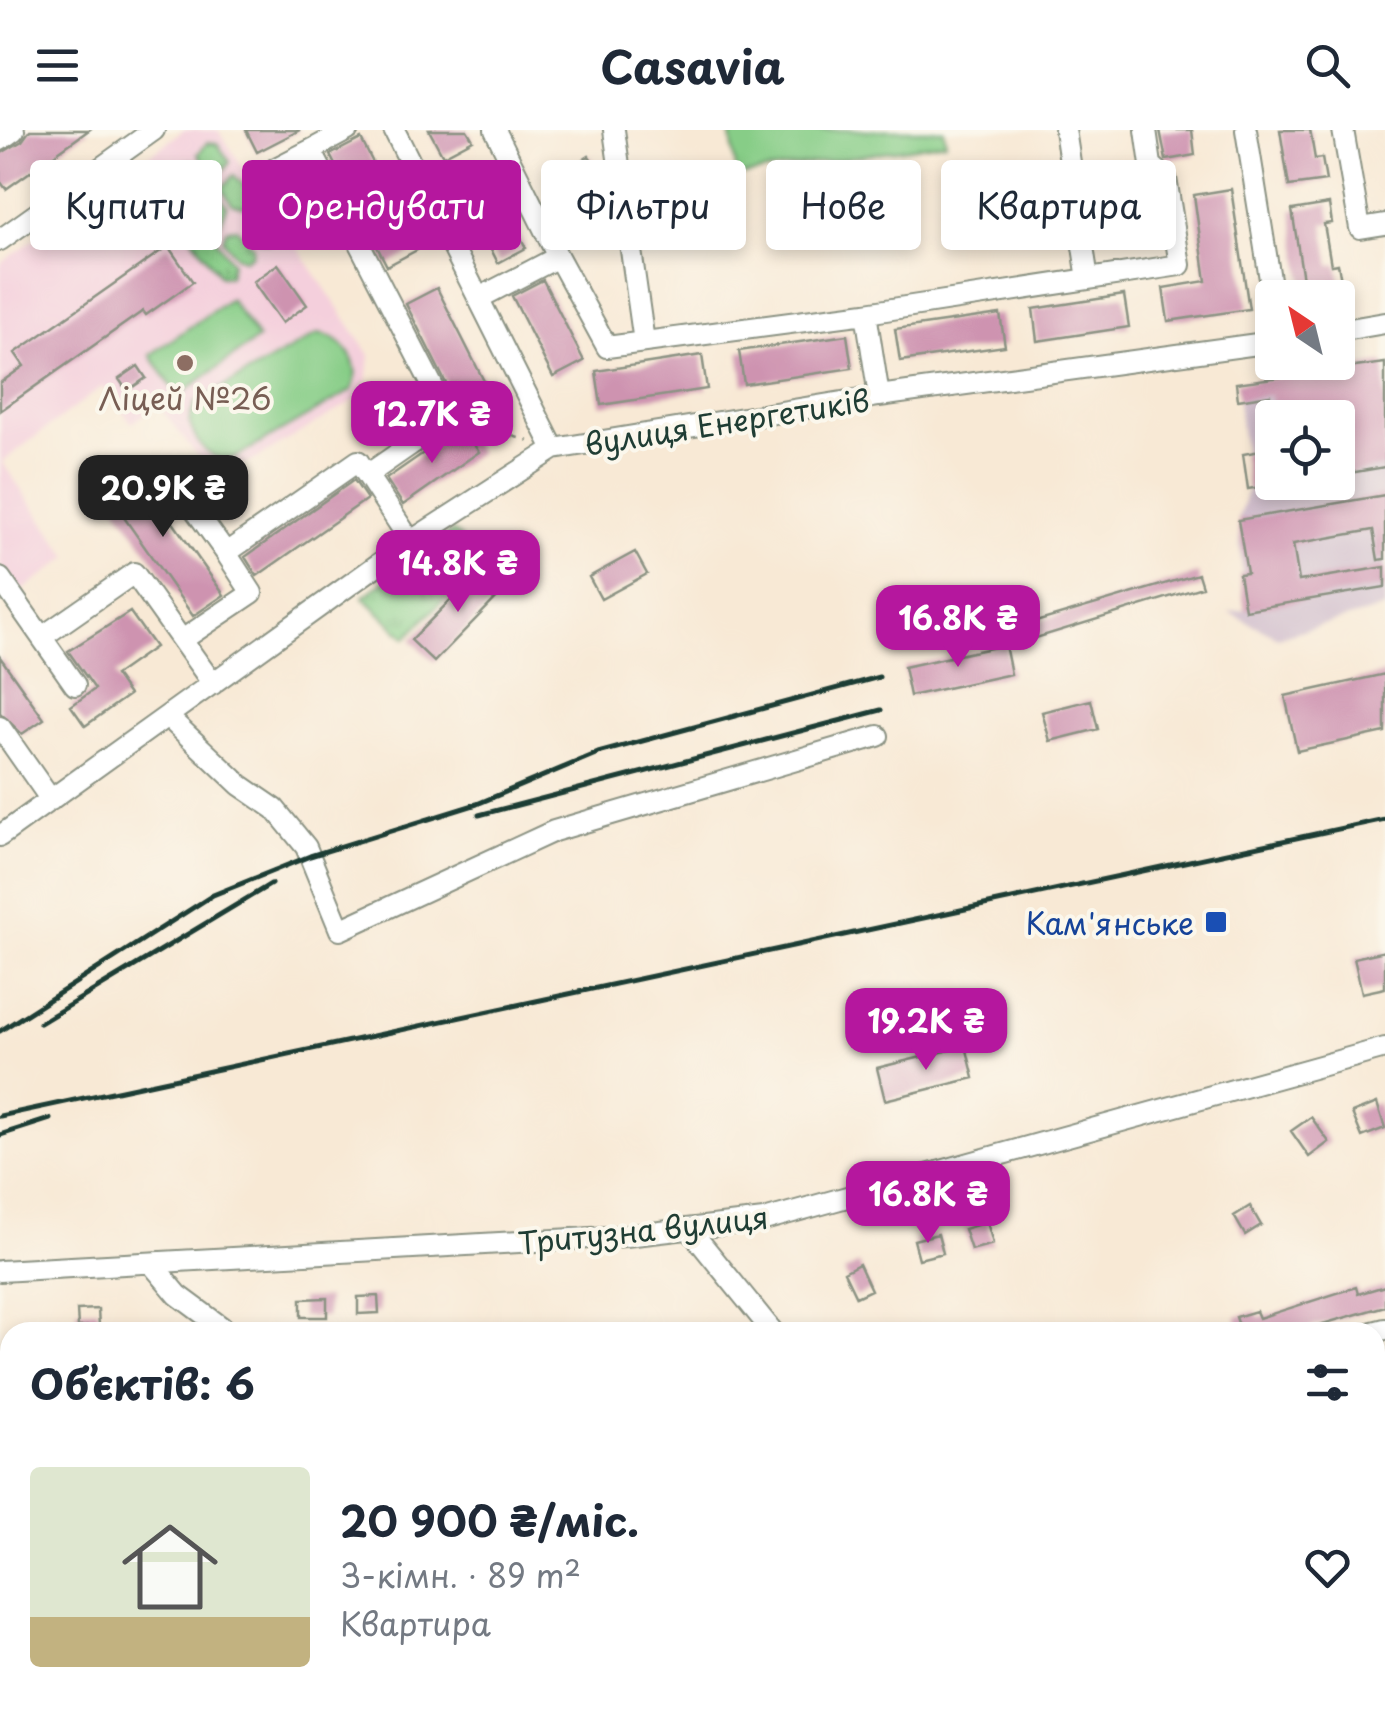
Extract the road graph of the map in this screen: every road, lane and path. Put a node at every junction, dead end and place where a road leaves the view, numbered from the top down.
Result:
1 (14, 130) edge
2 (154, 130) edge
3 (348, 130) edge
4 (394, 130) edge
5 (495, 130) edge
6 (614, 130) edge
7 (1065, 130) edge
8 (1146, 130) edge
9 (1246, 130) edge
10 (1343, 130) edge
11 (0, 140) edge
12 (311, 150) junction
13 (292, 160) edge
14 (1385, 224) edge
15 (2, 234) edge
16 (558, 257) junction
17 (1088, 279) junction
18 (1269, 280) edge
19 (480, 298) junction
20 (866, 313) junction
21 (1385, 323) edge
22 (1355, 328) edge
23 (644, 342) junction
24 (1255, 344) edge
25 (879, 396) junction
26 (449, 418) junction
27 (554, 448) junction
28 (367, 475) junction
29 (183, 493) dead end
30 (411, 542) junction
31 (226, 553) junction
32 (0, 578) edge
33 (42, 637) junction
34 (182, 640) junction
35 (213, 684) junction
36 (75, 685) dead end
37 (168, 717) junction
38 (0, 727) edge
39 (878, 736) dead end
40 (51, 800) junction
41 (0, 836) edge
42 (1385, 1048) edge
43 (691, 1230) junction
44 (151, 1263) junction
45 (0, 1271) edge
46 (214, 1322) edge
47 (765, 1322) edge

1 - 11 street
2 - 15 street
3 - 12 street
4 - 19 street
5 - 16 street
6 - 23 street
7 - 17 street
8 - 17 street
9 - 18 street
10 - 14 street
12 - 13 street
12 - 26 street
16 - 19 street
16 - 23 street
17 - 20 street
19 - 27 street
20 - 23 street
20 - 25 street
21 - 22 street
24 - 25 street, вулиця Енергетиків
25 - 27 street, вулиця Енергетиків
26 - 27 path
26 - 28 street
27 - 30 street, вулиця Енергетиків
28 - 30 street
28 - 31 street
29 - 31 street
30 - 35 street, вулиця Енергетиків
31 - 34 street
32 - 33 street
33 - 34 street
33 - 36 street
34 - 35 street
35 - 37 street, вулиця Енергетиків
37 - 39 street
37 - 40 street, вулиця Енергетиків
38 - 40 street
40 - 41 street, вулиця Енергетиків
42 - 43 street, Тритузна вулиця
43 - 44 street, Тритузна вулиця
43 - 47 street
44 - 45 street, Тритузна вулиця
44 - 46 street

